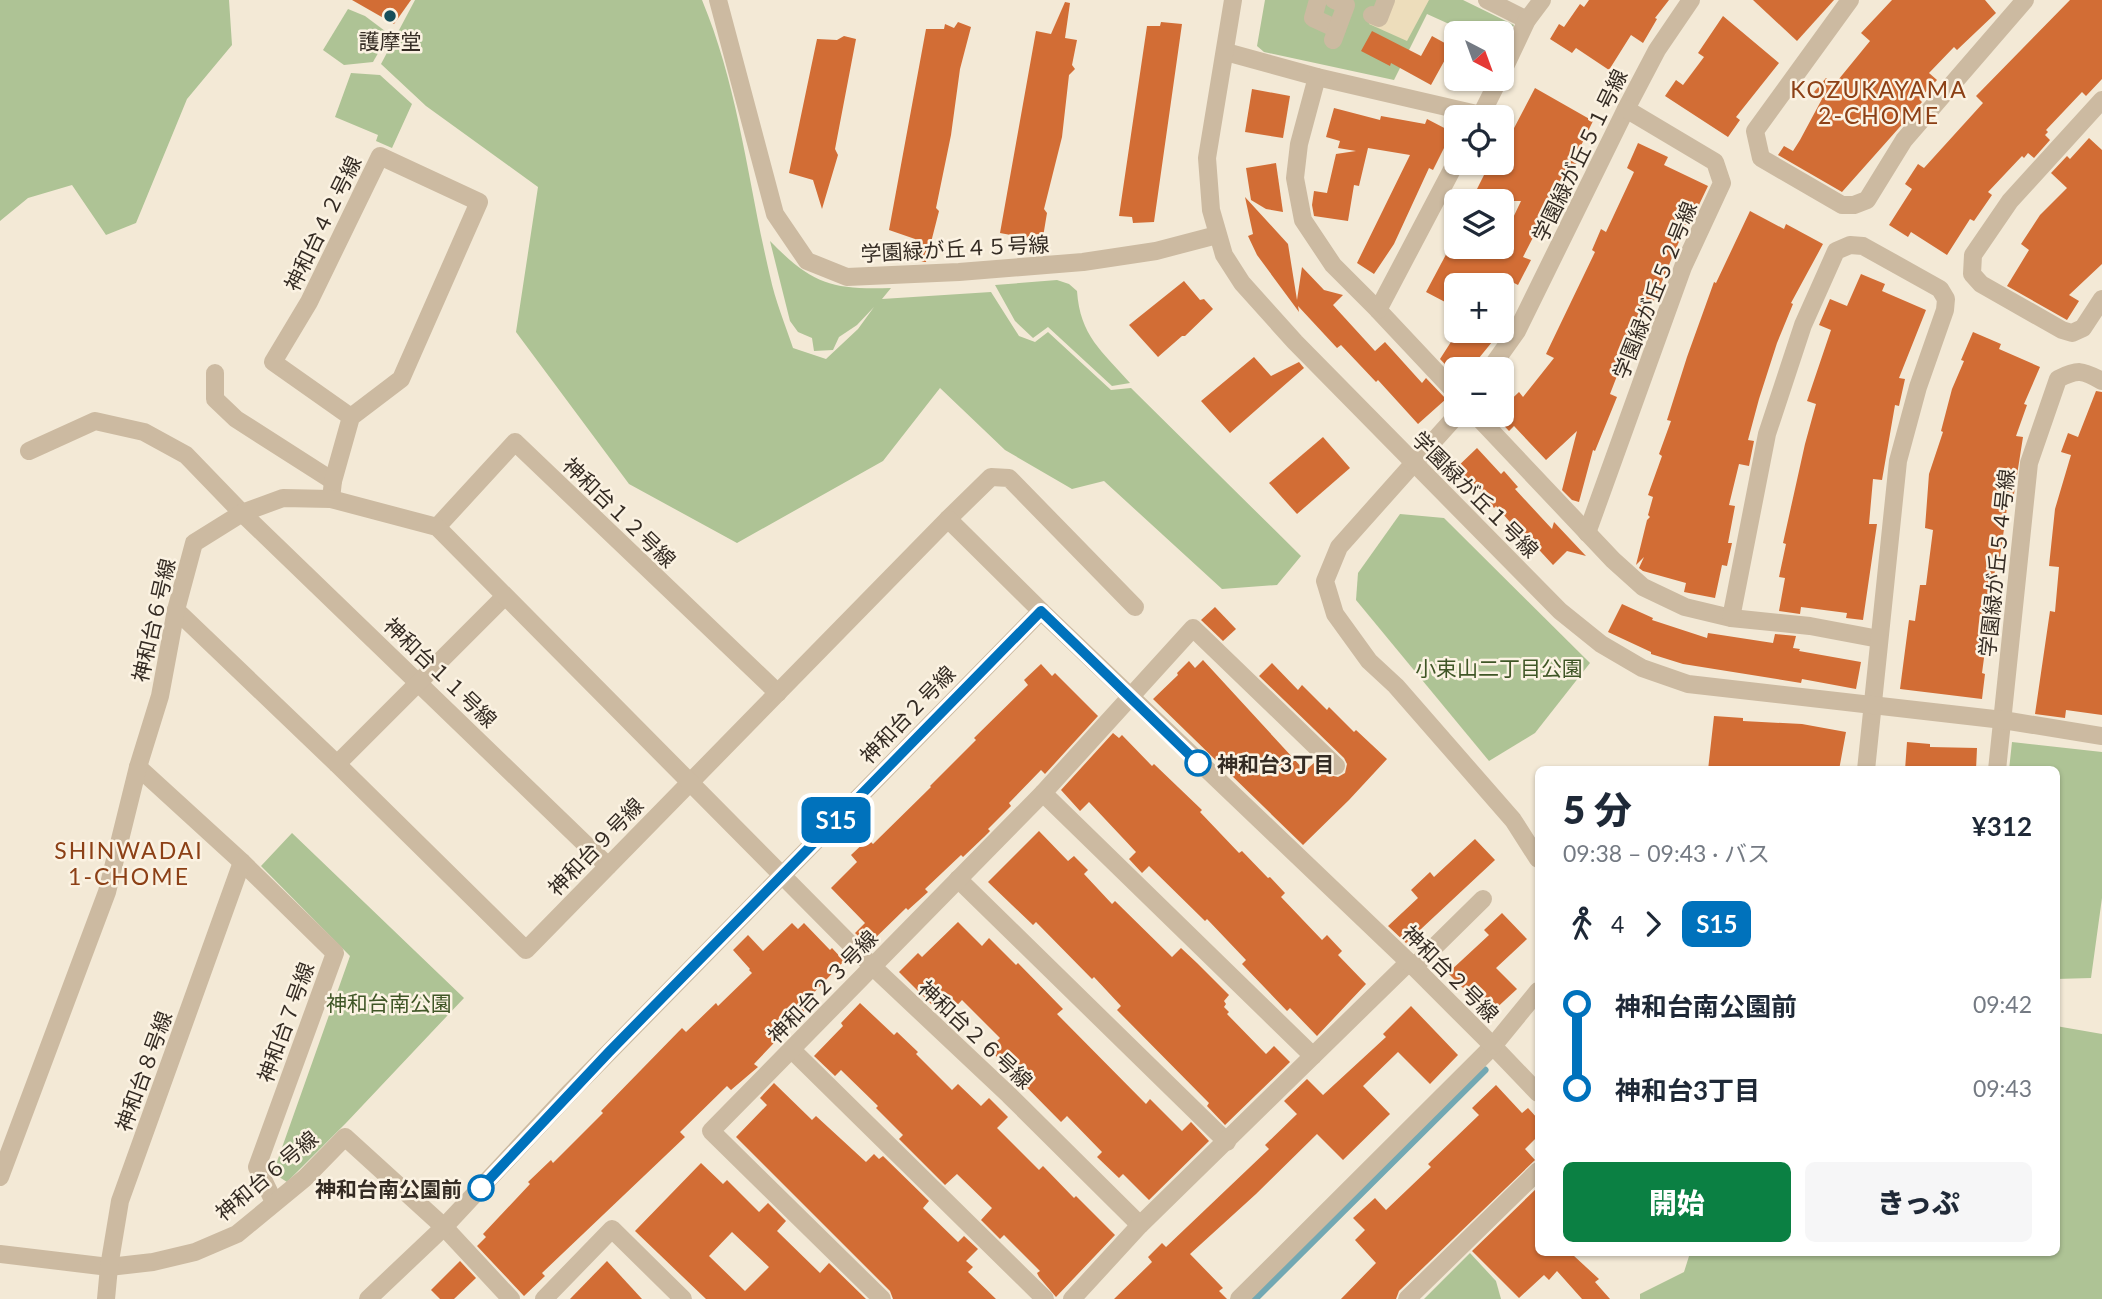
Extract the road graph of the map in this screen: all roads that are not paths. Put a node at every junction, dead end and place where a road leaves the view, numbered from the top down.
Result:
1 (718, 0) edge
2 (1233, 0) edge
3 (1318, 0) edge
4 (1386, 0) edge
5 (1487, 0) edge
6 (1542, 0) edge
7 (1691, 0) edge
8 (1850, 0) edge
9 (2025, 0) edge
10 (1345, 4) edge
11 (1372, 15) dead end
12 (1527, 20) junction
13 (1514, 48) edge
14 (1226, 52) junction
15 (1317, 77) junction
16 (2102, 100) edge
17 (1444, 107) edge
18 (1626, 109) junction
19 (1449, 175) edge
20 (1217, 235) junction
21 (2102, 299) edge
22 (1378, 310) junction
23 (1499, 357) edge
24 (215, 373) dead end
25 (1444, 380) edge
26 (2102, 381) edge
27 (351, 417) junction
28 (1446, 427) edge
29 (1487, 427) edge
30 (29, 451) dead end
31 (1413, 464) junction
32 (332, 490) junction
33 (242, 513) junction
34 (948, 519) junction
35 (437, 527) junction
36 (1587, 533) junction
37 (504, 597) junction
38 (1135, 607) dead end
39 (176, 610) junction
40 (1041, 611) junction
41 (1731, 618) junction
42 (1879, 639) junction
43 (419, 681) junction
44 (778, 693) junction
45 (1129, 696) junction
46 (1871, 706) junction
47 (2003, 720) junction
48 (2102, 736) edge
49 (337, 764) junction
50 (138, 766) junction
51 (1336, 766) dead end
52 (1866, 766) edge
53 (1997, 766) edge
54 (689, 782) junction
55 (1043, 793) junction
56 (1535, 854) edge
57 (242, 862) junction
58 (608, 866) junction
59 (781, 876) junction
60 (958, 880) junction
61 (1483, 899) dead end
62 (1411, 964) junction
63 (872, 966) junction
64 (1535, 994) edge
65 (1493, 1046) junction
66 (792, 1050) junction
67 (1313, 1056) junction
68 (1535, 1090) edge
69 (1227, 1142) junction
70 (1535, 1174) edge
71 (0, 1177) edge
72 (274, 1202) junction
73 (1140, 1226) junction
74 (444, 1227) junction
75 (0, 1254) edge
76 (109, 1266) junction
77 (106, 1299) edge
78 (368, 1299) edge
79 (511, 1299) edge
80 (544, 1299) edge
81 (683, 1299) edge
82 (882, 1299) edge
83 (1045, 1299) edge
84 (1072, 1299) edge
85 (1239, 1299) edge
86 (1407, 1299) edge

1 - 20 street, 学園緑が丘４５号線
2 - 14 street, 学園緑が丘１号線
3 - 10 street
4 - 11 street
5 - 12 street
6 - 12 street
7 - 18 street, 学園緑が丘５１号線
8 - 9 street
12 - 13 street
14 - 15 street
14 - 20 street, 学園緑が丘１号線
15 - 17 street
15 - 22 street
16 - 21 street
18 - 23 street, 学園緑が丘５１号線
18 - 36 street, 学園緑が丘５２号線
19 - 22 street
20 - 31 street, 学園緑が丘１号線
22 - 25 street
24 - 32 street
26 - 47 street, 学園緑が丘５４号線
27 - 27 street, 神和台４２号線
27 - 32 street
28 - 31 street
29 - 36 street
30 - 33 street, 神和台１１号線
31 - 46 street, 学園緑が丘１号線
31 - 56 street
32 - 33 street, 神和台６号線
32 - 35 street, 神和台６号線
33 - 39 street, 神和台６号線
33 - 43 street, 神和台１１号線
34 - 38 street, 神和台９号線
34 - 40 street
34 - 44 street, 神和台９号線
35 - 37 street
35 - 44 street, 神和台１２号線
36 - 41 street
37 - 43 street
37 - 54 street
39 - 49 street, 神和台９号線
39 - 50 street, 神和台６号線
40 - 45 street, 神和台２号線
40 - 59 street, 神和台２号線
41 - 42 street
41 - 42 street
42 - 46 street
43 - 49 street
43 - 58 street, 神和台１１号線
44 - 54 street, 神和台９号線
45 - 51 street, 神和台２３号線
45 - 55 street, 神和台２３号線
45 - 62 street, 神和台２号線
46 - 47 street, 学園緑が丘１号線
46 - 52 street
47 - 48 street
47 - 53 street
49 - 58 street, 神和台９号線
50 - 57 street, 神和台７号線
50 - 71 street, 神和台６号線
54 - 58 street, 神和台９号線
54 - 59 street
55 - 60 street, 神和台２３号線
55 - 67 street
57 - 72 street, 神和台７号線
57 - 76 street, 神和台８号線
59 - 63 street, 神和台２６号線
59 - 74 street, 神和台２号線
60 - 63 street, 神和台２３号線
60 - 69 street
61 - 62 street
62 - 65 street, 神和台２号線
62 - 67 street
63 - 66 street, 神和台２３号線
63 - 73 street, 神和台２６号線
64 - 65 street
65 - 68 street, 神和台２号線
65 - 85 street
66 - 82 street, 神和台２３号線
66 - 83 street
67 - 69 street
69 - 73 street
70 - 86 street
72 - 74 street, 神和台６号線
72 - 76 street, 神和台６号線
73 - 84 street
74 - 78 street, 神和台２号線
74 - 79 street
75 - 76 street, 神和台６号線
76 - 77 street, 神和台８号線
80 - 81 street

